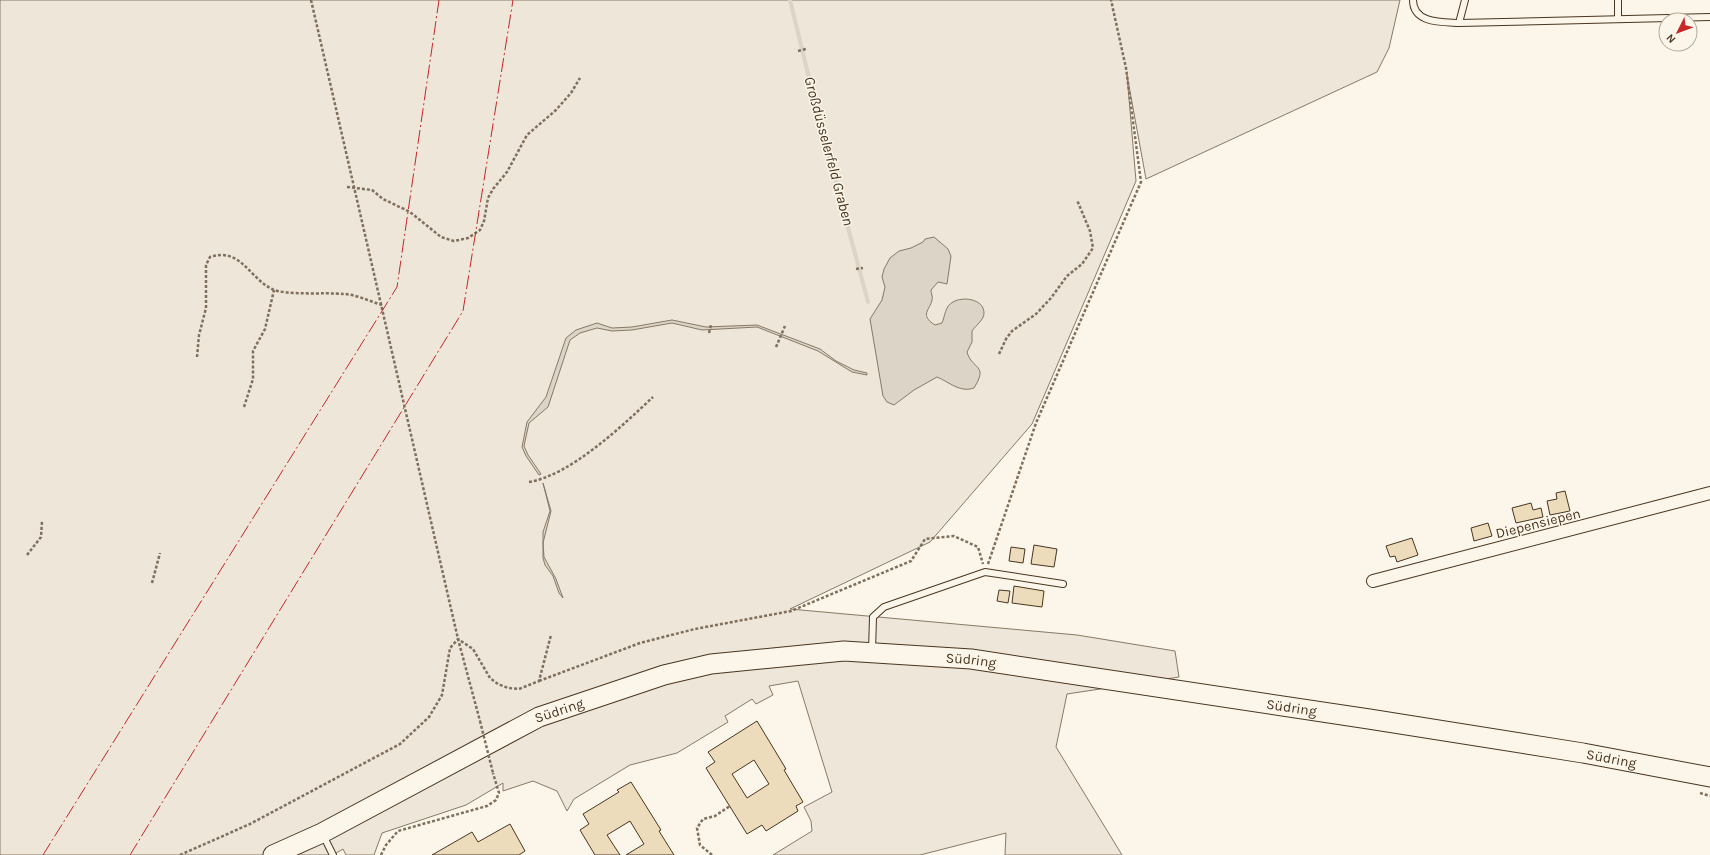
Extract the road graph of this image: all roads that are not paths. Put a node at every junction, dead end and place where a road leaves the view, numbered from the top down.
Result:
1 (1414, 0) edge
2 (1464, 0) edge
3 (1618, 0) edge
4 (1710, 17) edge
5 (1618, 19) junction
6 (1460, 23) junction
7 (1710, 493) edge
8 (1373, 581) dead end
9 (1063, 584) dead end
10 (872, 653) junction
11 (1710, 776) edge
12 (322, 833) junction
13 (273, 855) edge
14 (333, 855) edge

1 - 6 lane
2 - 6 lane
3 - 5 lane
4 - 5 lane
5 - 6 lane
7 - 8 street, Diepensiepen
9 - 10 lane
10 - 11 main road, Südring
10 - 12 main road, Südring
12 - 13 main road, Südring
12 - 14 lane

